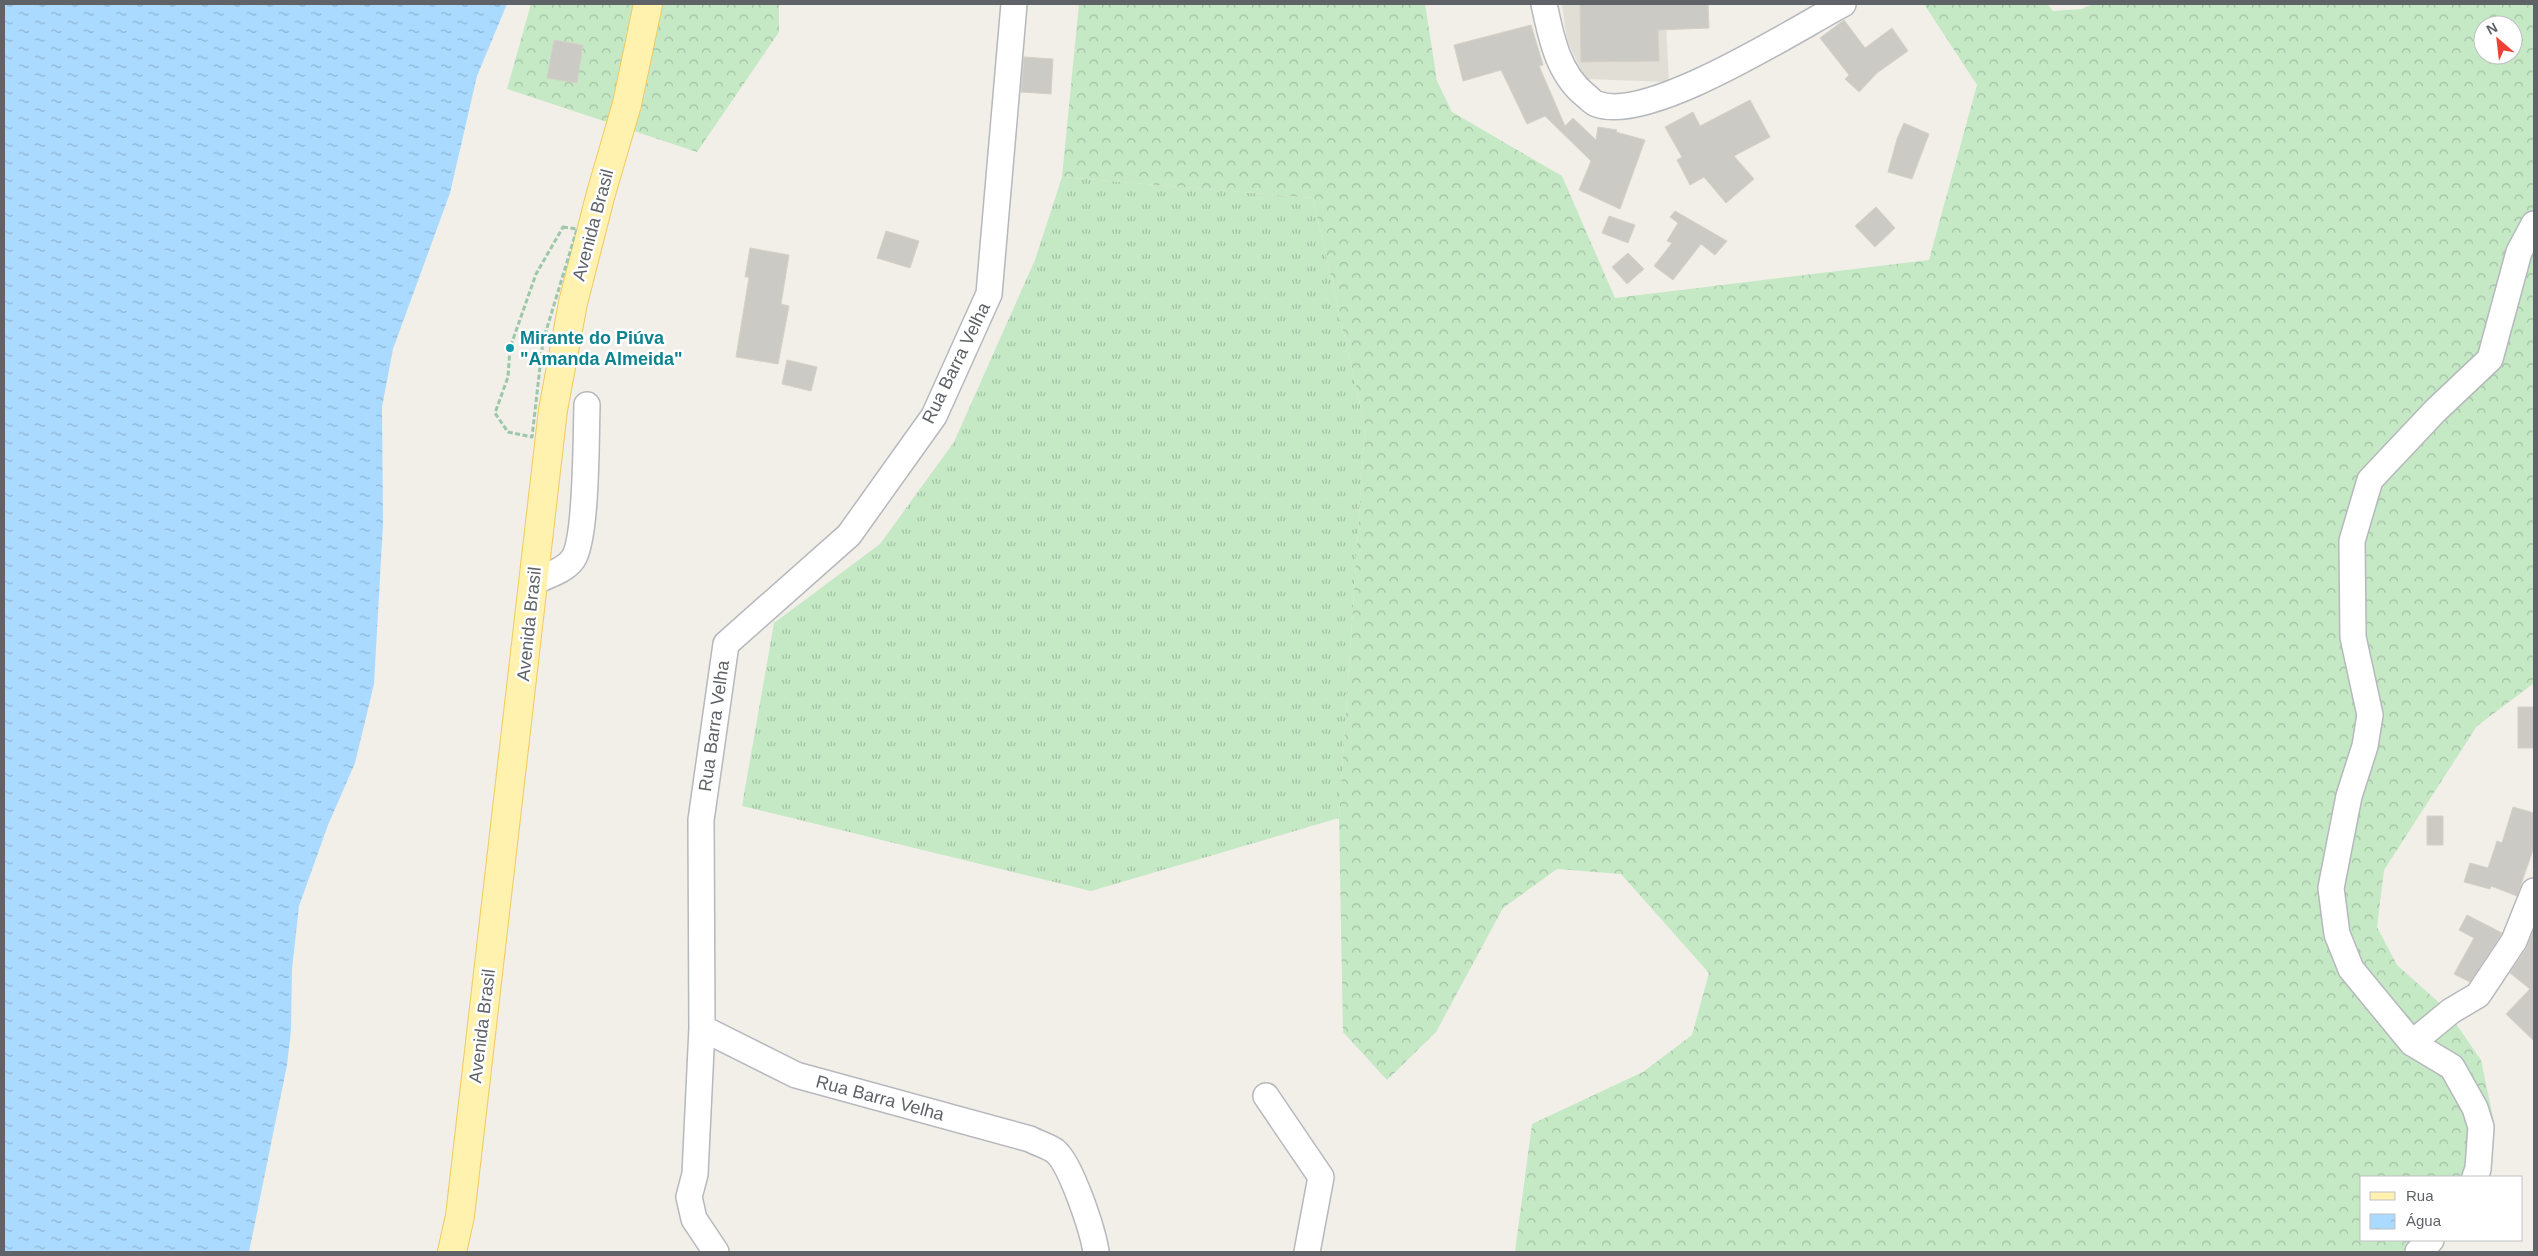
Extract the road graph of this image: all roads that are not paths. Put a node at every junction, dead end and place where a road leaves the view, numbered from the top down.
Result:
1 (648, 4) edge
2 (1014, 4) edge
3 (1544, 4) edge
4 (1843, 4) edge
5 (2534, 224) edge
6 (587, 405) dead end
7 (533, 582) junction
8 (2534, 891) edge
9 (702, 1028) junction
10 (2412, 1043) junction
11 (1266, 1096) dead end
12 (2474, 1176) edge
13 (2430, 1241) edge
14 (452, 1252) edge
15 (716, 1252) edge
16 (1096, 1252) edge
17 (1307, 1252) edge
18 (2418, 1252) edge

1 - 7 main road, Avenida Brasil
2 - 9 street, Rua Barra Velha
3 - 4 street
5 - 10 street
6 - 7 street
7 - 14 main road, Avenida Brasil
8 - 10 street
9 - 15 street
9 - 16 street, Rua Barra Velha
10 - 12 street
11 - 17 street
13 - 18 street

